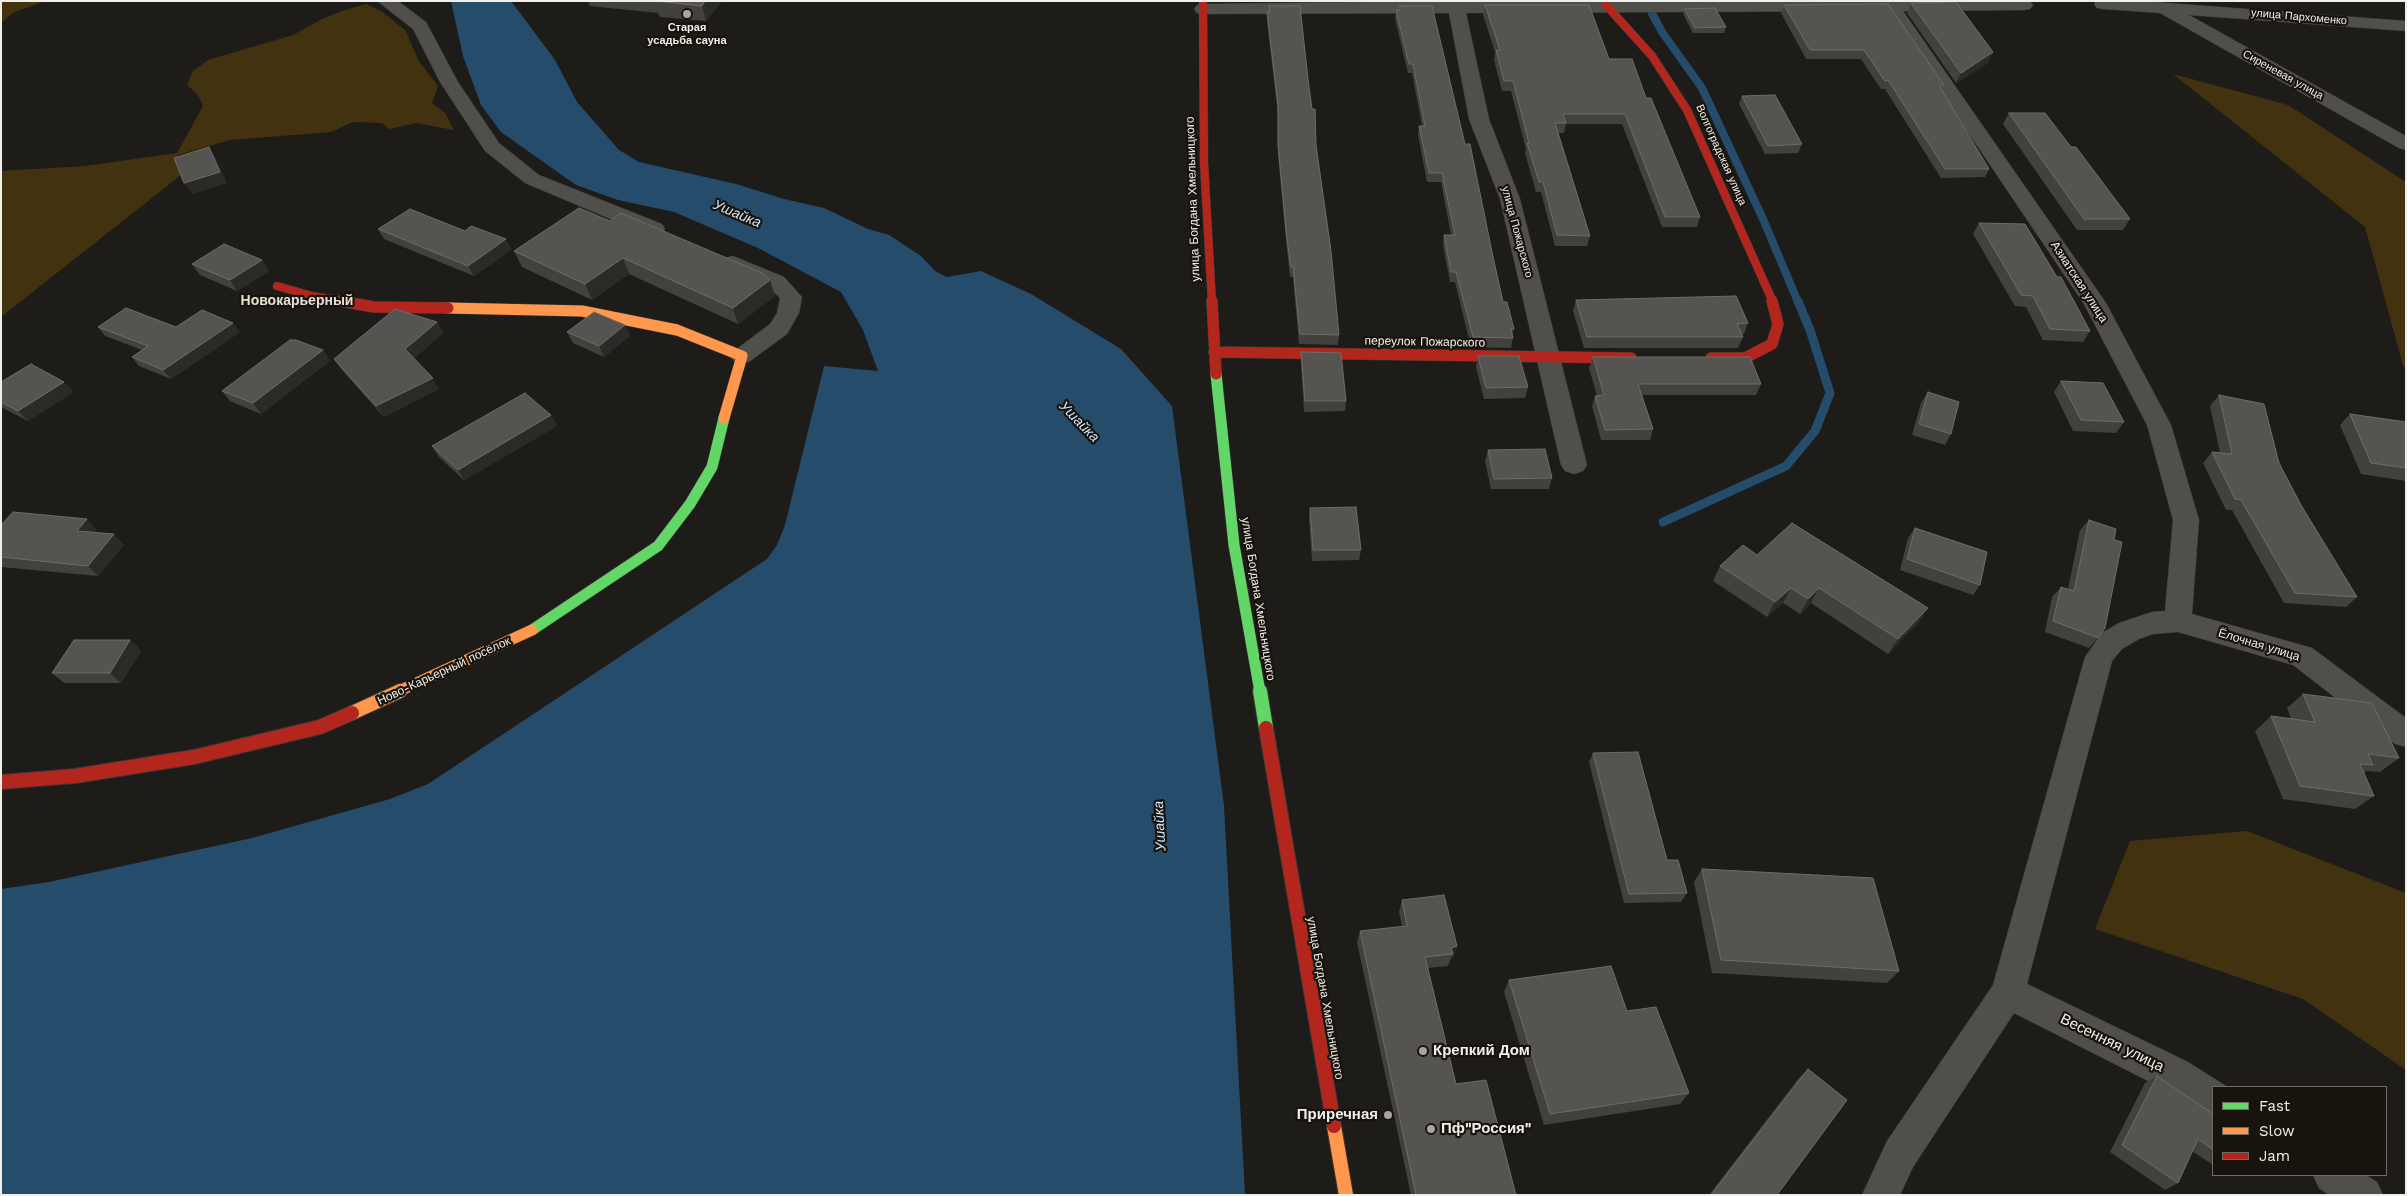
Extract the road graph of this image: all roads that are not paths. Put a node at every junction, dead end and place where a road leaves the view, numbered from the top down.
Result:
1 (386, 1) edge
2 (2103, 4) dead end
3 (1203, 5) edge
4 (1456, 5) edge
5 (1606, 5) junction
6 (2024, 5) dead end
7 (1891, 6) junction
8 (2161, 7) junction
9 (2406, 26) edge
10 (2406, 144) edge
11 (673, 237) edge
12 (716, 256) edge
13 (277, 286) dead end
14 (1214, 352) junction
15 (742, 356) junction
16 (1548, 358) junction
17 (1647, 358) edge
18 (1696, 358) edge
19 (1574, 465) dead end
20 (2178, 621) junction
21 (2406, 735) edge
22 (1, 782) edge
23 (2008, 992) junction
24 (2212, 1098) edge
25 (2334, 1176) edge
26 (1346, 1195) edge
27 (1881, 1195) edge
28 (2364, 1195) edge

1 - 11 street
2 - 8 street, улица Пархоменко
3 - 4 street
3 - 14 street, улица Богдана Хмельницкого
4 - 5 street
4 - 16 street, улица Пожарского
5 - 7 street
5 - 18 street, Волгоградская улица
6 - 7 street
7 - 20 street, Азиатская улица
8 - 9 street, улица Пархоменко
8 - 10 street, Сиреневая улица
12 - 15 street
13 - 15 street
14 - 16 street, переулок Пожарского
14 - 26 street, улица Богдана Хмельницкого
15 - 22 street, Ново-Карьерный посёлок
16 - 17 street, переулок Пожарского
16 - 19 street, улица Пожарского
20 - 21 street, Ёлочная улица
20 - 23 street
23 - 24 street, Весенняя улица
23 - 27 street
25 - 28 street

